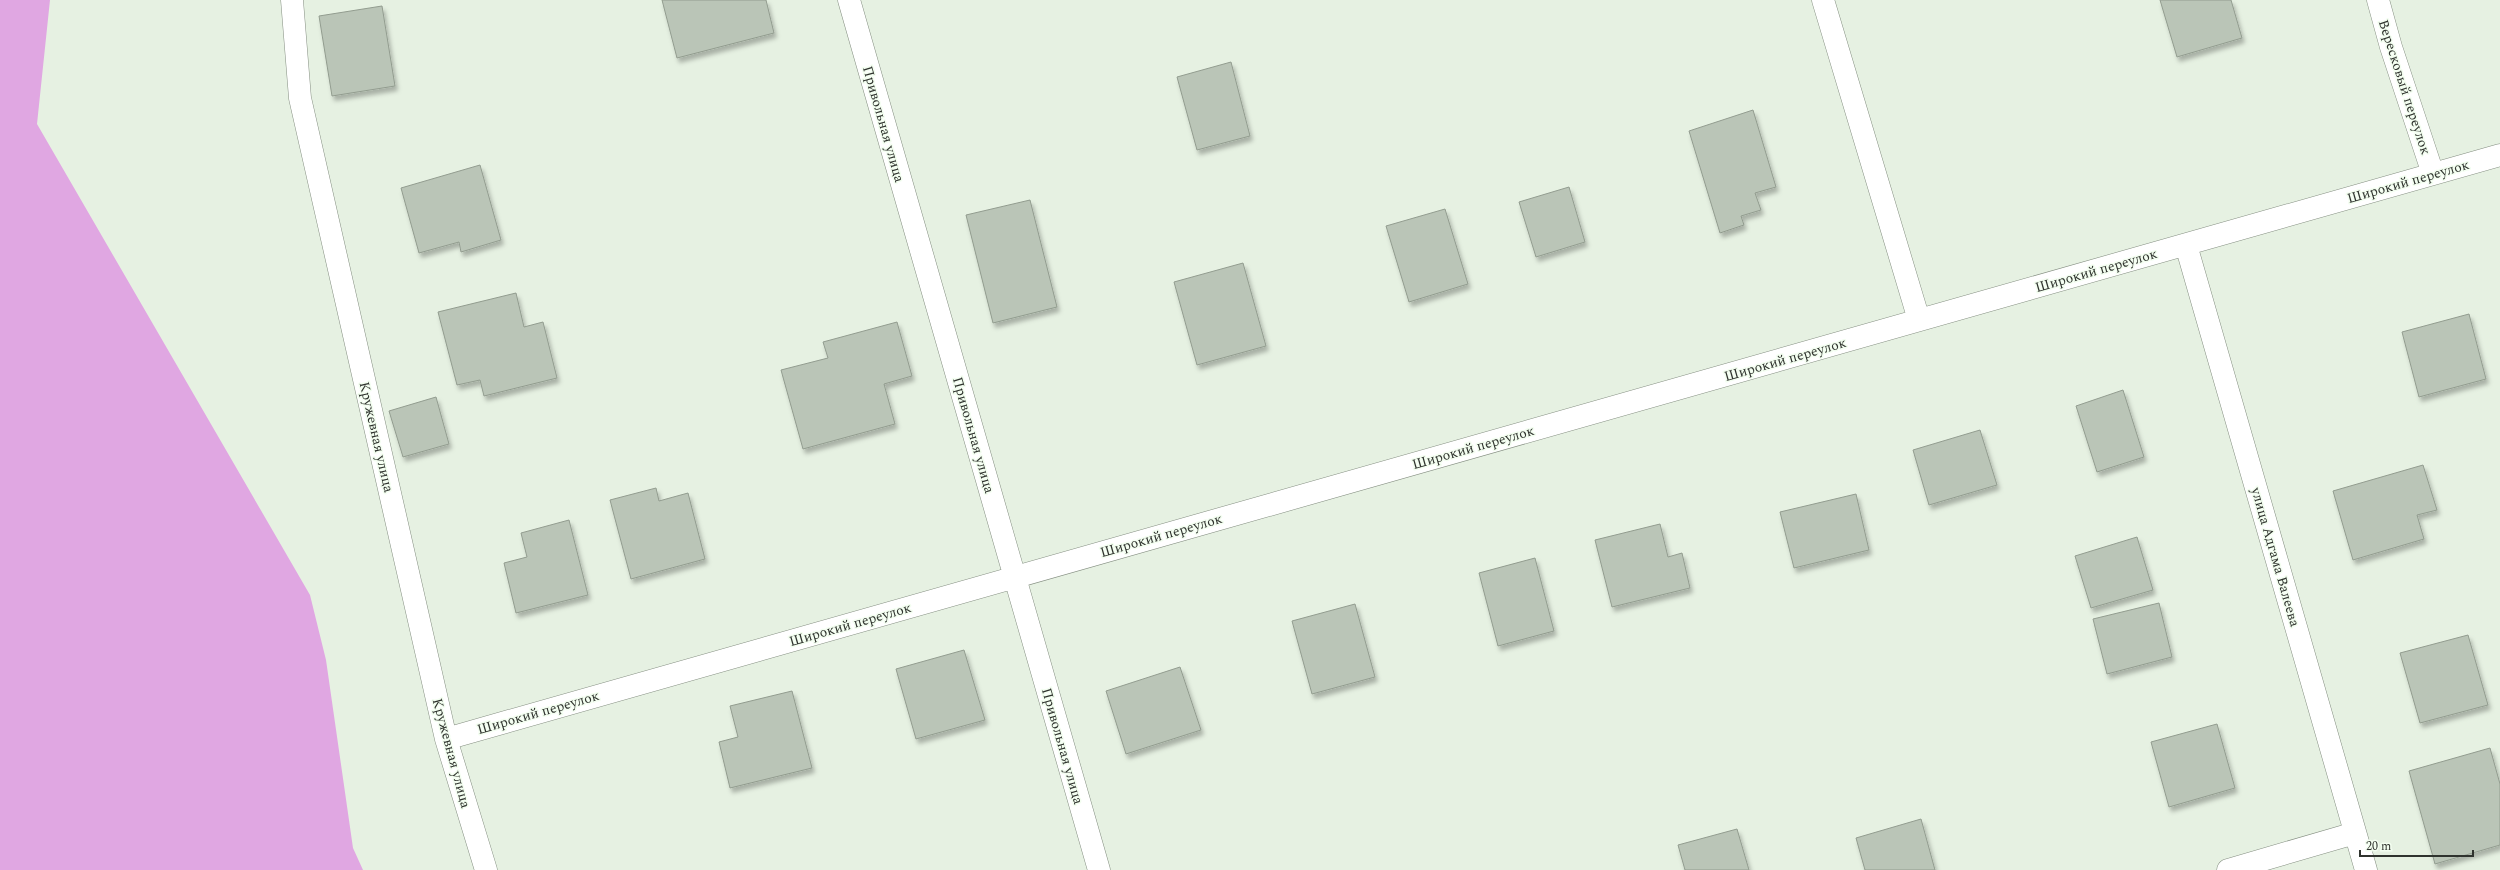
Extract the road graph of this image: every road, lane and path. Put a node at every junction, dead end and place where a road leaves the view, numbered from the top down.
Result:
1 (292, 0) edge
2 (849, 0) edge
3 (1823, 0) edge
4 (2378, 0) edge
5 (2500, 155) edge
6 (2433, 174) junction
7 (2186, 245) junction
8 (1919, 320) junction
9 (1014, 577) junction
10 (446, 739) junction
11 (2355, 833) junction
12 (486, 870) edge
13 (1099, 870) edge
14 (2228, 870) edge
15 (2366, 870) edge

1 - 10 street, Кружевная улица
2 - 9 street, Привольная улица
3 - 8 street
4 - 6 street, Вересковый переулок
5 - 6 street, Широкий переулок
6 - 7 street, Широкий переулок
7 - 8 street, Широкий переулок
7 - 11 street, улица Адгама Валеева
8 - 9 street, Широкий переулок
9 - 10 street, Широкий переулок
9 - 13 street, Привольная улица
10 - 12 street, Кружевная улица
11 - 14 street
11 - 15 street, улица Адгама Валеева

